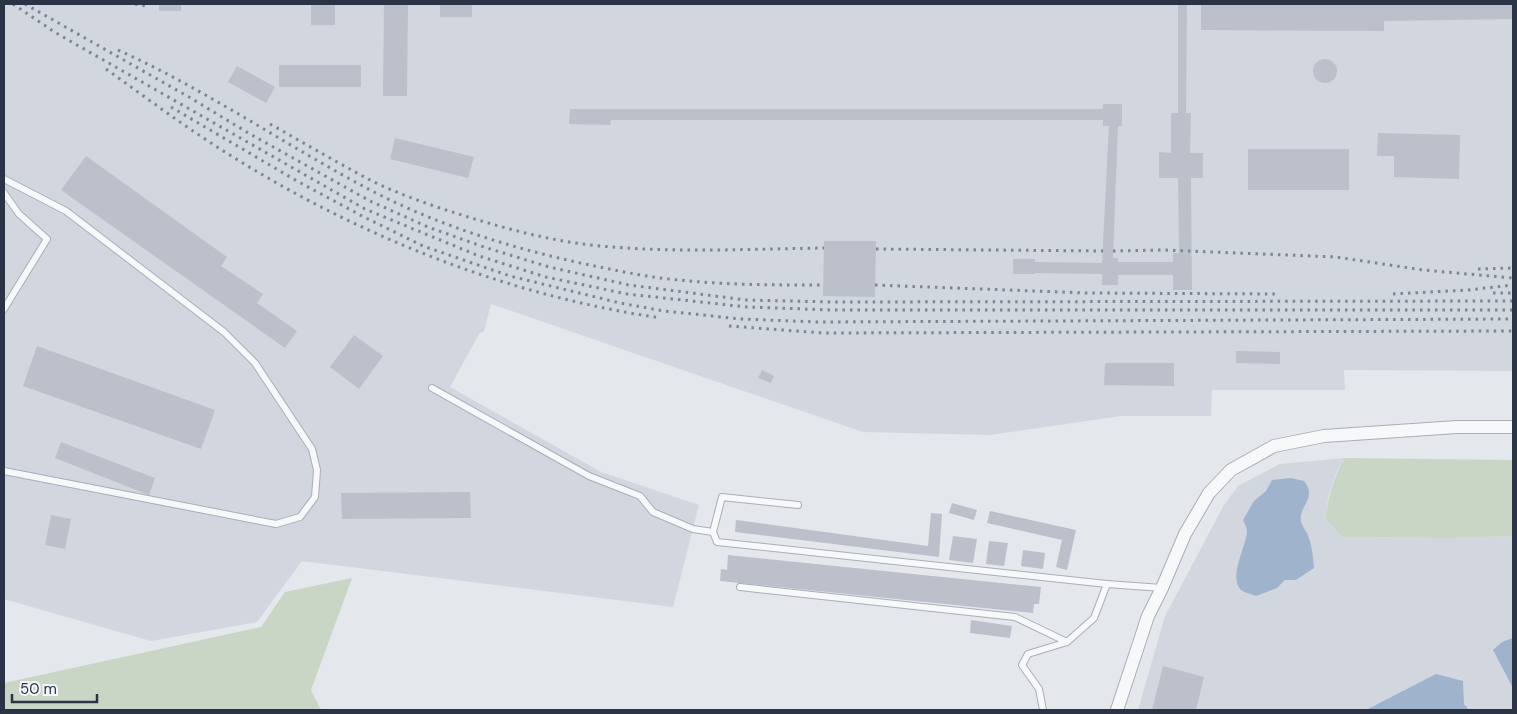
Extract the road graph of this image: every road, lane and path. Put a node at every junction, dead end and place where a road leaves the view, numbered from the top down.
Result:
1 (4, 179) edge
2 (4, 193) edge
3 (4, 309) edge
4 (432, 388) dead end
5 (1513, 427) edge
6 (4, 471) edge
7 (798, 505) dead end
8 (714, 532) junction
9 (1107, 584) junction
10 (740, 587) dead end
11 (1162, 588) junction
12 (1067, 642) junction
13 (1043, 710) edge
14 (1116, 710) edge

1 - 6 lane
2 - 3 lane
4 - 8 lane
5 - 11 street
7 - 8 lane
8 - 9 lane
9 - 11 lane
9 - 12 lane
10 - 12 lane
11 - 14 street
12 - 13 lane

